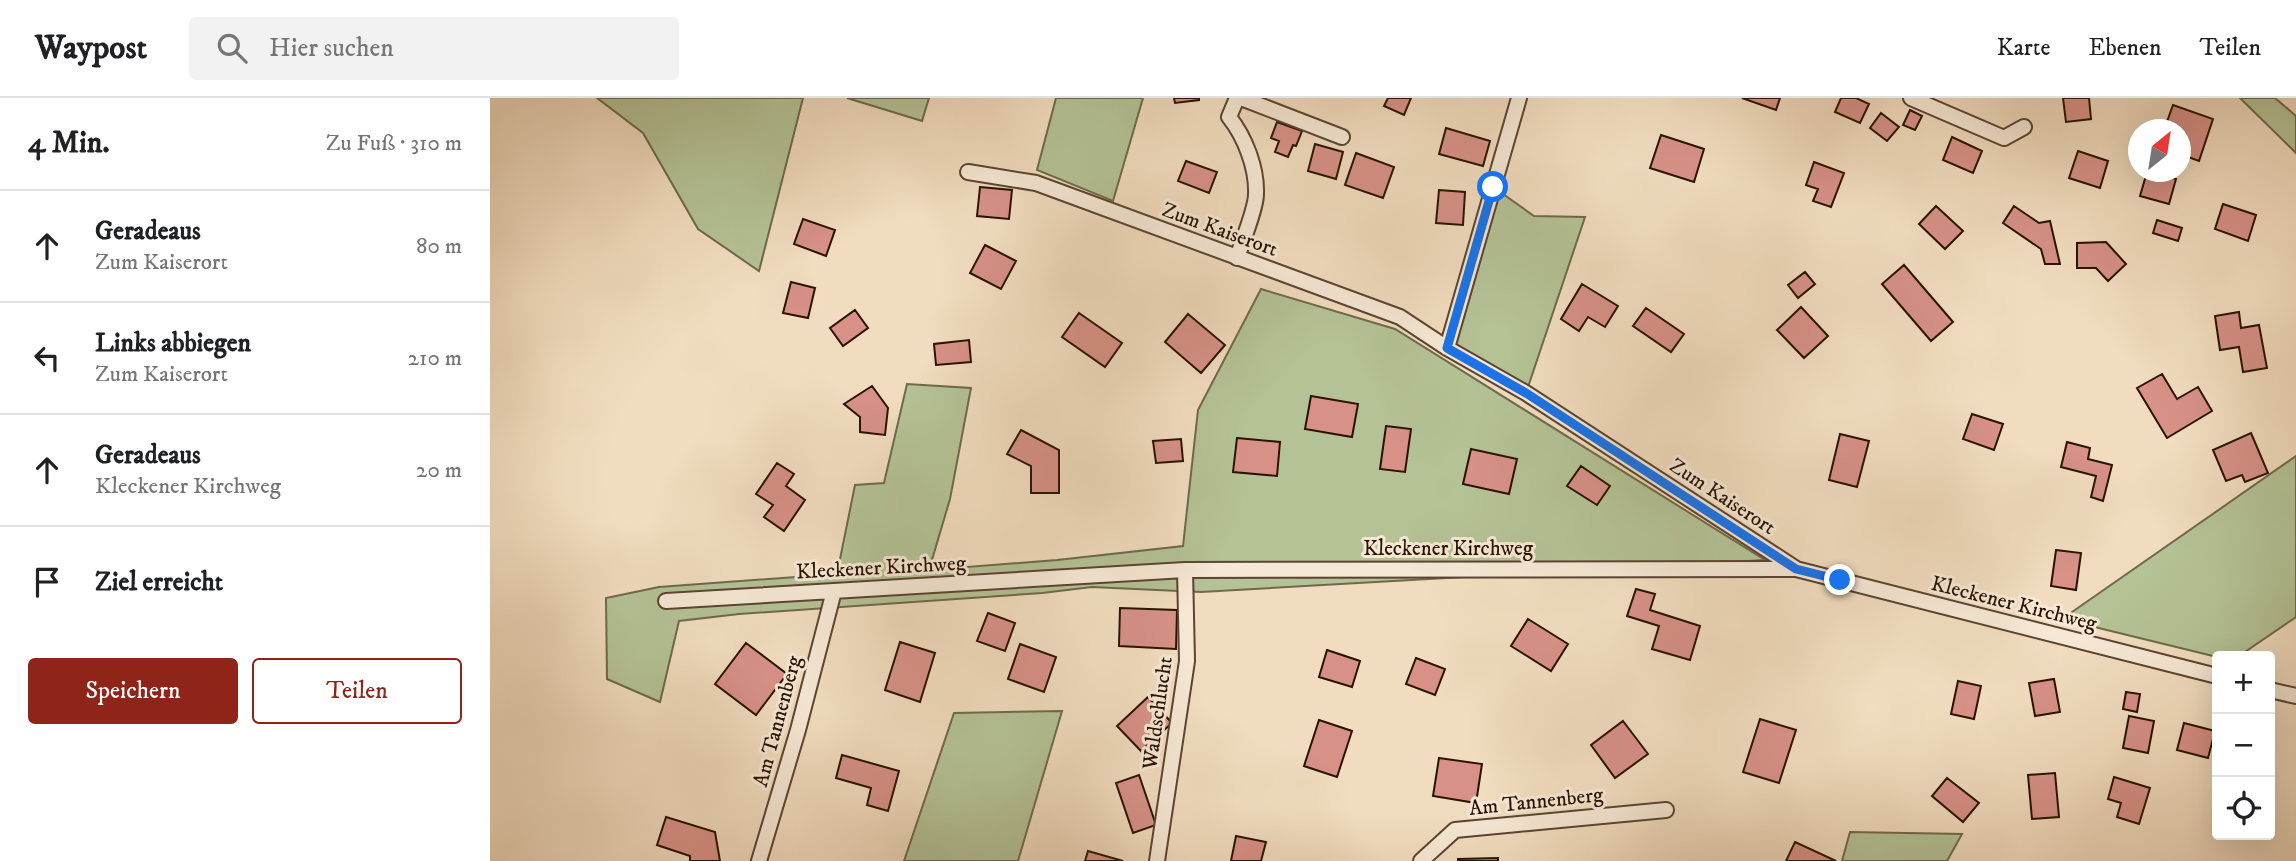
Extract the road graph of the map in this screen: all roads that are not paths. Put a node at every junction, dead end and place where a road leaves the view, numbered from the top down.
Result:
1 (1239, 98) edge
2 (1519, 98) edge
3 (1911, 98) edge
4 (2024, 127) dead end
5 (1342, 137) dead end
6 (968, 172) dead end
7 (1237, 258) junction
8 (1447, 348) junction
9 (1796, 569) junction
10 (1185, 570) junction
11 (834, 591) junction
12 (667, 600) dead end
13 (2212, 675) edge
14 (2275, 691) edge
15 (2296, 696) edge
16 (1666, 810) dead end
17 (759, 861) edge
18 (1157, 861) edge
19 (1421, 861) edge

1 - 5 street
1 - 7 street
2 - 8 street
3 - 4 street
6 - 7 street, Zum Kaiserort
7 - 8 street, Zum Kaiserort
8 - 9 street, Zum Kaiserort
9 - 10 street, Kleckener Kirchweg
9 - 13 street, Kleckener Kirchweg
10 - 11 street, Kleckener Kirchweg
10 - 18 street, Waldschlucht
11 - 12 street, Kleckener Kirchweg
11 - 17 street, Am Tannenberg
14 - 15 street
16 - 19 street, Am Tannenberg

